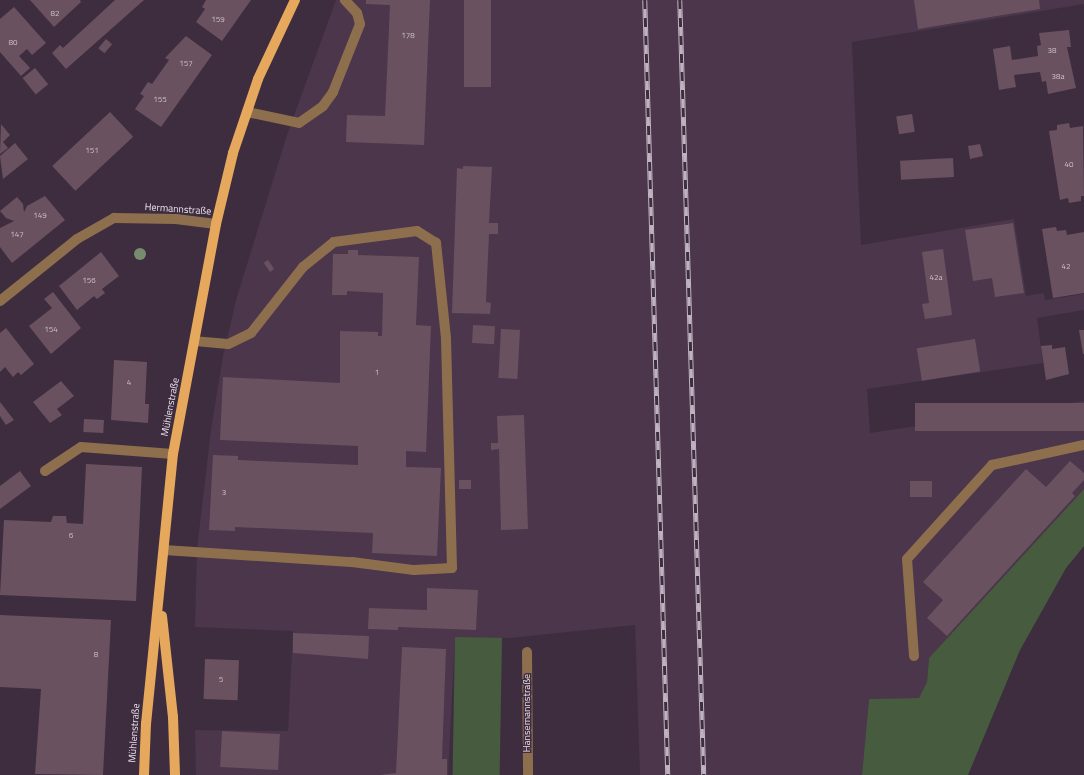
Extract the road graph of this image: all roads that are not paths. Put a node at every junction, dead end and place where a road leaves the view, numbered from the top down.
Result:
1 (296, 0) edge
2 (345, 0) edge
3 (247, 112) junction
4 (216, 224) junction
5 (0, 301) edge
6 (195, 341) junction
7 (1084, 445) edge
8 (174, 454) junction
9 (45, 471) dead end
10 (164, 550) junction
11 (160, 597) junction
12 (527, 652) dead end
13 (914, 656) dead end
14 (144, 775) edge
15 (175, 775) edge
16 (528, 775) edge

1 - 3 main road, Hermannstraße
2 - 3 street
3 - 4 main road, Hermannstraße
4 - 5 street, Hermannstraße
4 - 6 main road, Mühlenstraße
6 - 8 main road, Mühlenstraße
6 - 10 street
7 - 13 street
8 - 9 street
8 - 10 main road, Mühlenstraße
10 - 11 main road, Mühlenstraße
11 - 14 main road, Mühlenstraße
11 - 15 main road, Mühlenstraße
12 - 16 street, Hansemannstraße

